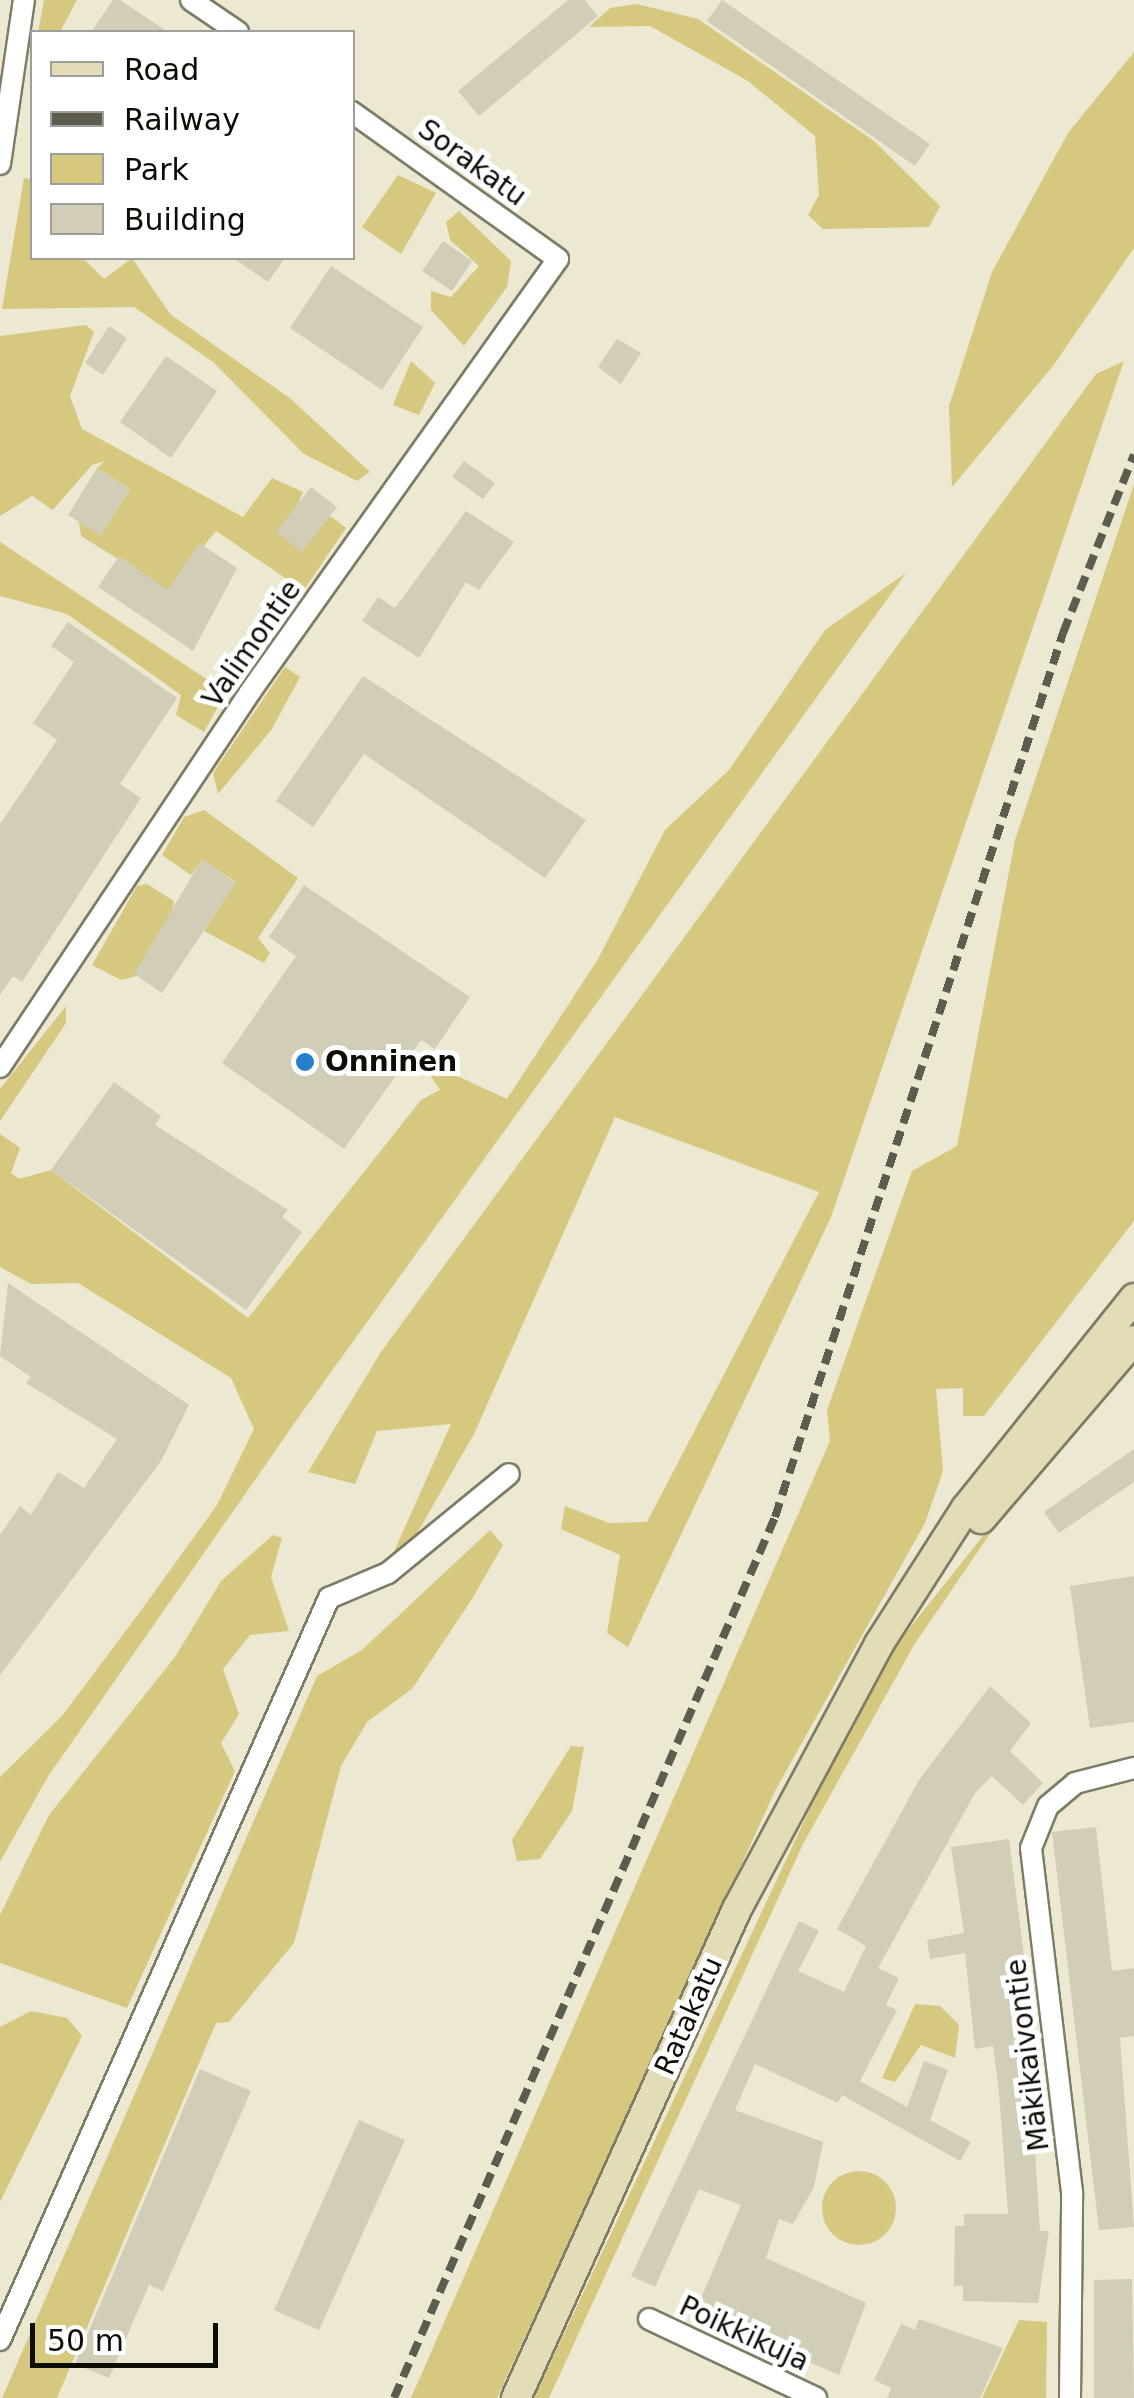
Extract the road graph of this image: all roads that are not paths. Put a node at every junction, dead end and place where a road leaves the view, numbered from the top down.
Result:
1 (24, 0) edge
2 (191, 0) edge
3 (235, 30) edge
4 (355, 114) edge
5 (0, 164) edge
6 (558, 259) joint
7 (0, 1067) edge
8 (1132, 1302) edge
9 (1134, 1340) edge
10 (508, 1474) dead end
11 (878, 1644) junction
12 (1134, 1768) edge
13 (649, 2319) dead end
14 (0, 2340) edge
15 (516, 2398) edge
16 (816, 2398) edge
17 (1070, 2398) edge

1 - 5 street
2 - 3 street
4 - 6 street, Sorakatu
6 - 7 street, Valimontie
8 - 11 main road, Ratakatu
9 - 11 main road, Ratakatu
10 - 14 street
11 - 15 main road, Ratakatu
12 - 17 street, Mäkikaivontie
13 - 16 street, Poikkikuja

